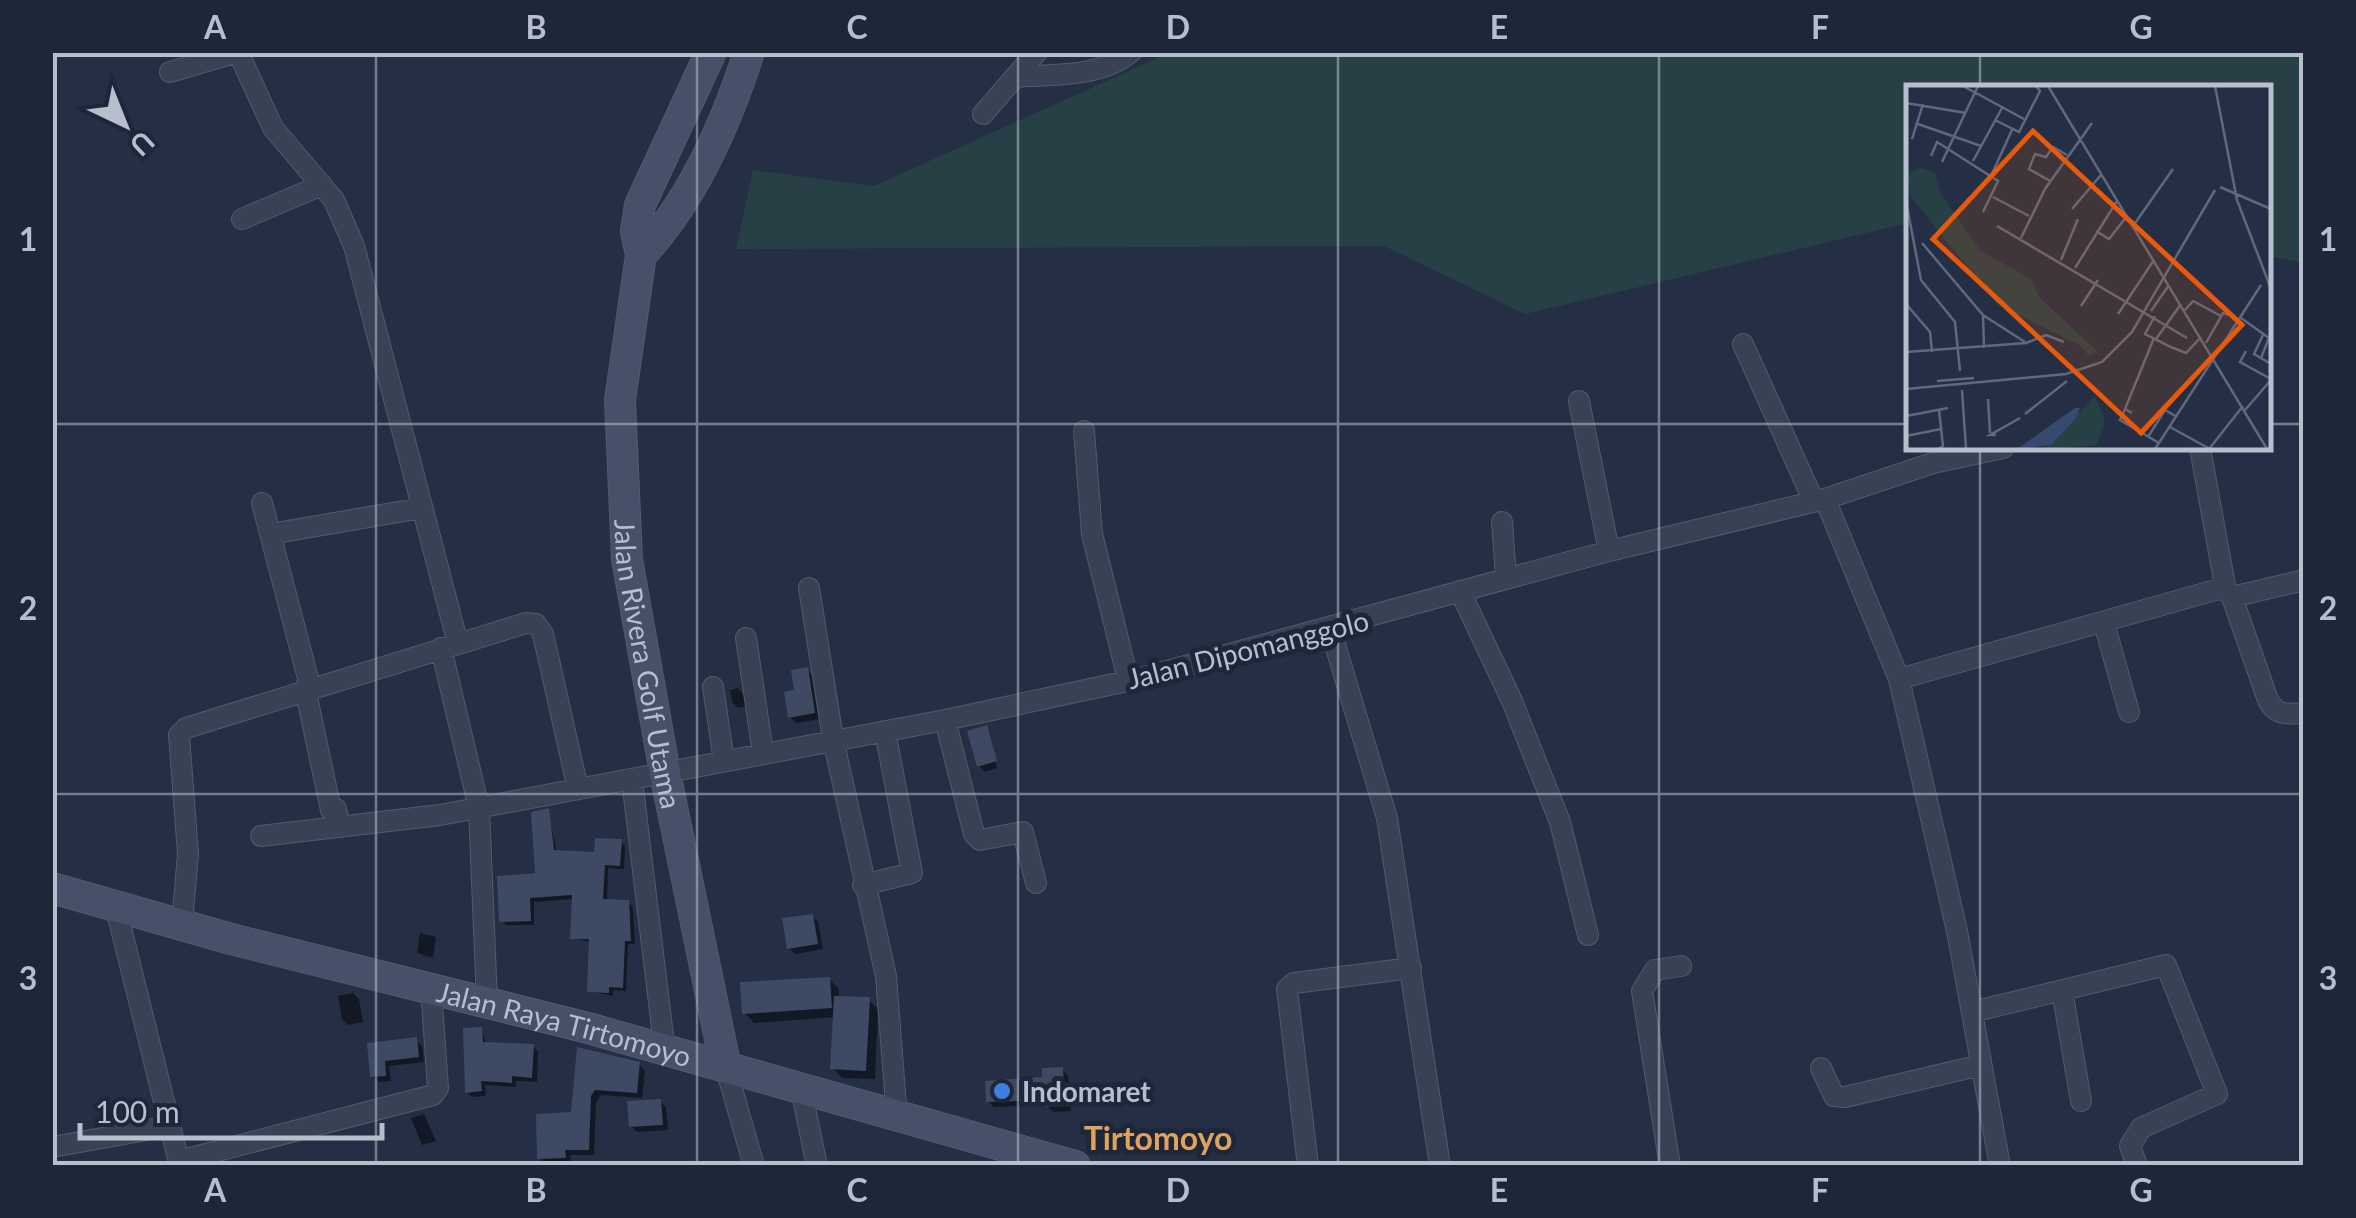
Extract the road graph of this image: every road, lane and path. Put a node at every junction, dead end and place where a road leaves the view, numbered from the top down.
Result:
1 (711, 52) edge
2 (724, 52) edge
3 (748, 52) edge
4 (1037, 52) edge
5 (1130, 52) edge
6 (170, 72) dead end
7 (1015, 77) junction
8 (983, 114) dead end
9 (322, 185) junction
10 (242, 218) dead end
11 (641, 258) junction
12 (1743, 344) dead end
13 (1579, 401) dead end
14 (1084, 432) dead end
15 (1994, 450) edge
16 (2200, 450) edge
17 (1820, 500) junction
18 (262, 503) dead end
19 (422, 508) junction
20 (1502, 522) dead end
21 (270, 534) junction
22 (1609, 551) junction
23 (1506, 578) junction
24 (2304, 580) edge
25 (808, 588) dead end
26 (1460, 591) junction
27 (2229, 594) junction
28 (2104, 622) junction
29 (1330, 628) junction
30 (746, 638) dead end
31 (450, 646) junction
32 (1128, 680) junction
33 (1899, 680) junction
34 (307, 687) junction
35 (713, 687) dead end
36 (2129, 712) dead end
37 (2304, 713) edge
38 (945, 720) junction
39 (885, 730) junction
40 (833, 739) junction
41 (763, 753) junction
42 (724, 761) junction
43 (665, 773) junction
44 (632, 780) junction
45 (578, 789) junction
46 (479, 808) junction
47 (340, 827) junction
48 (261, 836) dead end
49 (1036, 883) dead end
50 (863, 884) junction
51 (52, 888) edge
52 (115, 904) junction
53 (182, 923) junction
54 (1588, 934) dead end
55 (1681, 966) dead end
56 (1411, 968) junction
57 (431, 988) junction
58 (2062, 990) junction
59 (487, 1001) junction
60 (1972, 1012) junction
61 (665, 1052) junction
62 (1982, 1065) junction
63 (726, 1068) junction
64 (1821, 1068) dead end
65 (801, 1089) junction
66 (2081, 1101) dead end
67 (897, 1118) junction
68 (169, 1126) junction
69 (52, 1147) edge
70 (179, 1164) edge
71 (754, 1166) edge
72 (817, 1166) edge
73 (1075, 1166) edge
74 (1308, 1166) edge
75 (1440, 1166) edge
76 (1670, 1166) edge
77 (2000, 1166) edge
78 (2136, 1166) edge

1 - 11 street, Jalan Rivera Golf Utama
2 - 11 street, Jalan Rivera Golf Utama
3 - 11 street, Jalan Rivera Golf Utama
4 - 7 street
5 - 7 street
6 - 9 street
7 - 8 street
9 - 10 street
9 - 19 street
11 - 43 street, Jalan Rivera Golf Utama
12 - 17 street
13 - 22 street
14 - 32 street
15 - 17 street, Jalan Dipomanggolo
16 - 27 street
17 - 22 street, Jalan Dipomanggolo
17 - 33 street
18 - 21 street
19 - 21 street
19 - 31 street
20 - 23 street
21 - 34 street
22 - 23 street, Jalan Dipomanggolo
23 - 26 street, Jalan Dipomanggolo
24 - 27 street
25 - 40 street
26 - 29 street, Jalan Dipomanggolo
26 - 54 street
27 - 28 street
27 - 37 street
28 - 33 street
28 - 36 street
29 - 32 street, Jalan Dipomanggolo
29 - 56 street
30 - 41 street
31 - 34 street
31 - 45 street
31 - 46 street
32 - 38 street, Jalan Dipomanggolo
33 - 60 street
34 - 47 street
34 - 53 street
35 - 42 street
38 - 39 street, Jalan Dipomanggolo
38 - 49 street
39 - 40 street, Jalan Dipomanggolo
39 - 50 street
40 - 41 street, Jalan Dipomanggolo
40 - 50 street
41 - 42 street, Jalan Dipomanggolo
42 - 43 street, Jalan Dipomanggolo
43 - 44 street, Jalan Dipomanggolo
43 - 63 street, Jalan Rivera Golf Utama
44 - 45 street, Jalan Dipomanggolo
44 - 61 street
45 - 46 street, Jalan Dipomanggolo
46 - 47 street, Jalan Dipomanggolo
46 - 59 street
47 - 48 street, Jalan Dipomanggolo
50 - 67 street
51 - 52 street, Jalan Raya Tirtomoyo
52 - 53 street, Jalan Raya Tirtomoyo
52 - 68 street
53 - 57 street, Jalan Raya Tirtomoyo
55 - 76 street
56 - 74 street
56 - 75 street
57 - 59 street, Jalan Raya Tirtomoyo
57 - 70 street
58 - 60 street
58 - 66 street
58 - 78 street
59 - 61 street, Jalan Raya Tirtomoyo
60 - 62 street
61 - 63 street, Jalan Raya Tirtomoyo
62 - 64 street
62 - 77 street
63 - 65 street, Jalan Raya Tirtomoyo
63 - 71 street
65 - 67 street, Jalan Raya Tirtomoyo
65 - 72 street
67 - 73 street, Jalan Raya Tirtomoyo
68 - 69 street
68 - 70 street

